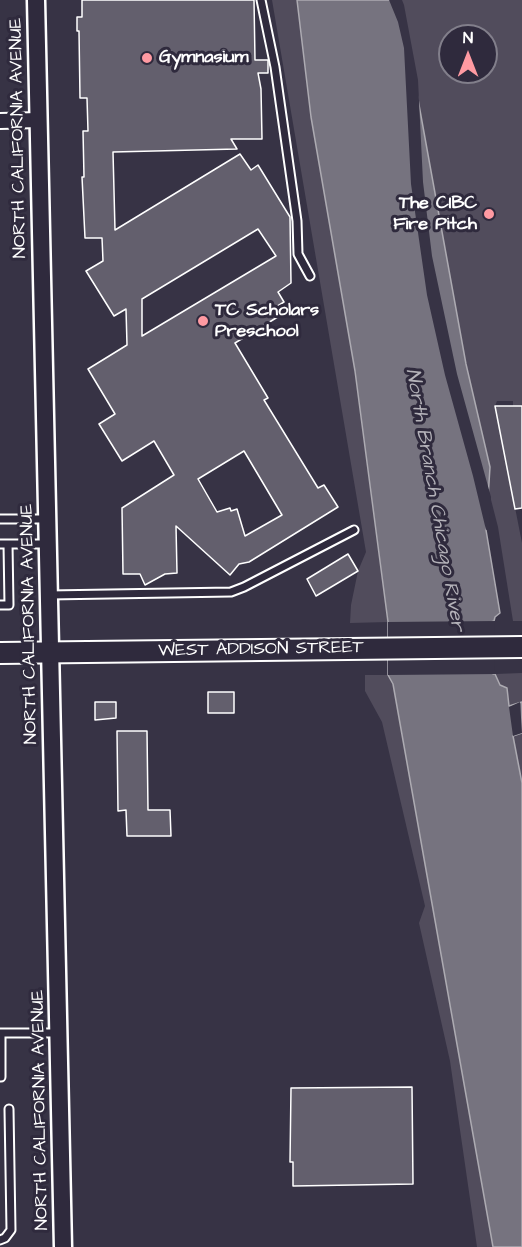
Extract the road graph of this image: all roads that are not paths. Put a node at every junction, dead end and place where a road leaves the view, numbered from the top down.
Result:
1 (36, 0) edge
2 (261, 0) edge
3 (39, 120) junction
4 (0, 121) edge
5 (310, 276) dead end
6 (0, 519) edge
7 (47, 519) junction
8 (354, 530) dead end
9 (4, 544) edge
10 (48, 544) junction
11 (49, 595) junction
12 (0, 605) edge
13 (522, 647) edge
14 (51, 652) junction
15 (0, 653) edge
16 (58, 1033) junction
17 (0, 1034) edge
18 (1, 1077) edge
19 (9, 1109) dead end
20 (0, 1240) edge
21 (63, 1247) edge

1 - 3 street, NORTH CALIFORNIA AVENUE
2 - 5 lane
3 - 4 street
3 - 7 street, NORTH CALIFORNIA AVENUE
6 - 7 lane
7 - 10 street, NORTH CALIFORNIA AVENUE
8 - 11 lane
9 - 10 lane
9 - 12 lane
10 - 11 street, NORTH CALIFORNIA AVENUE
11 - 14 street, NORTH CALIFORNIA AVENUE
13 - 14 main road, WEST ADDISON STREET
14 - 15 main road, WEST ADDISON STREET
14 - 16 street, NORTH CALIFORNIA AVENUE
16 - 17 lane
16 - 21 street, NORTH CALIFORNIA AVENUE
17 - 18 lane
19 - 20 lane

